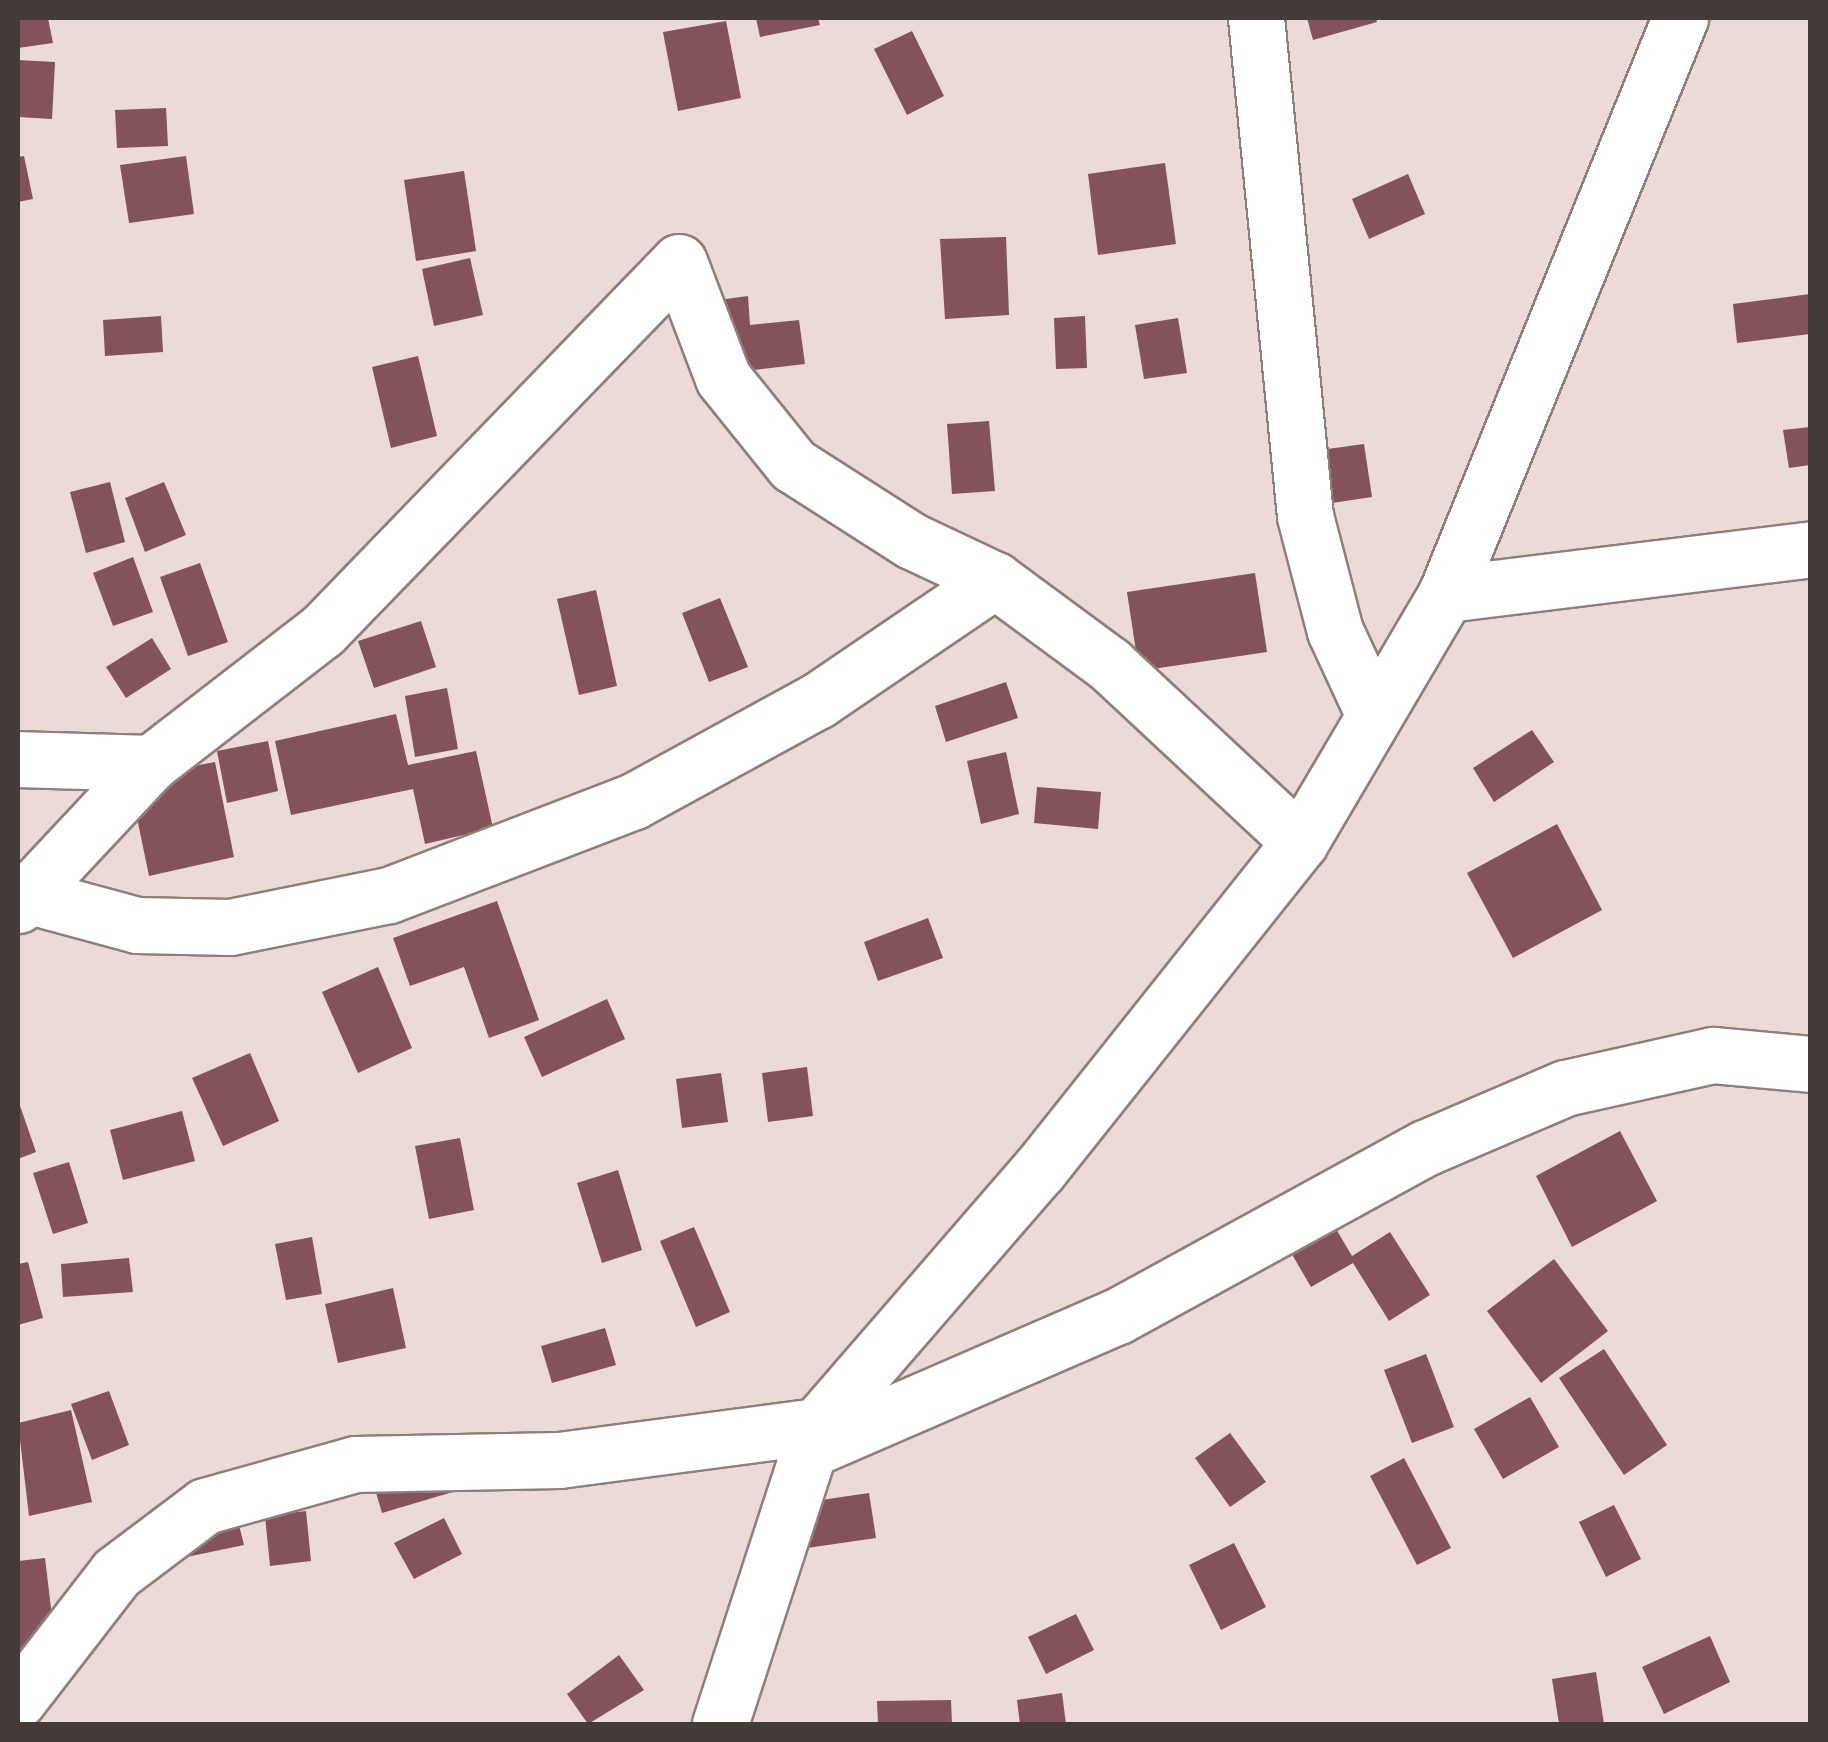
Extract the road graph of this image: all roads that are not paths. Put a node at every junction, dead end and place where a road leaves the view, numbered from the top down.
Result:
1 (1256, 18) edge
2 (1680, 18) edge
3 (1810, 549) edge
4 (994, 580) junction
5 (1446, 594) junction
6 (1374, 715) junction
7 (18, 759) edge
8 (151, 762) junction
9 (1300, 842) junction
10 (22, 900) edge
11 (1810, 1064) edge
12 (812, 1438) junction
13 (18, 1700) edge
14 (720, 1724) edge

1 - 6 street
2 - 5 street
3 - 5 street
4 - 8 street
4 - 9 street
4 - 10 street
5 - 6 street
6 - 9 street
7 - 8 street
8 - 10 street
9 - 12 street
11 - 12 street
12 - 13 street
12 - 14 street

